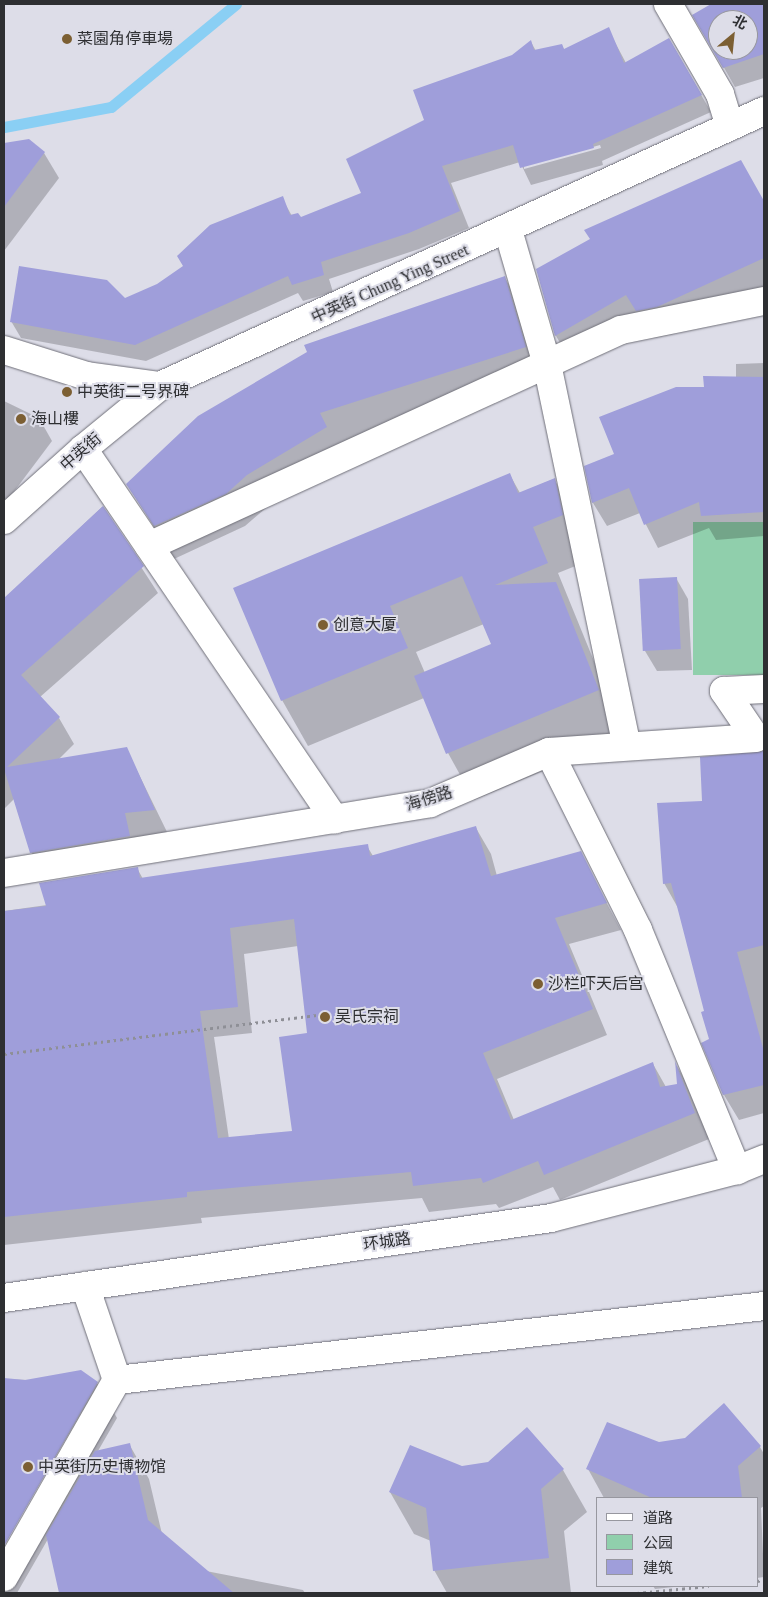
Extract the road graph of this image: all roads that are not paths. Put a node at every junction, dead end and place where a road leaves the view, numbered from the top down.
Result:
1 (668, 4) edge
2 (764, 111) edge
3 (730, 127) junction
4 (508, 230) junction
5 (764, 302) edge
6 (4, 350) edge
7 (547, 364) junction
8 (160, 386) junction
9 (83, 449) junction
10 (4, 520) edge
11 (148, 546) junction
12 (764, 689) edge
13 (627, 746) junction
14 (549, 752) junction
15 (335, 820) junction
16 (4, 873) edge
17 (764, 1159) edge
18 (737, 1170) junction
19 (85, 1286) junction
20 (4, 1298) edge
21 (764, 1306) edge
22 (117, 1380) junction
23 (4, 1577) edge

1 - 3 street
2 - 3 street, 中英街 Chung Ying Street
3 - 4 street, 中英街 Chung Ying Street
4 - 7 street
4 - 8 street, 中英街 Chung Ying Street
5 - 7 street
6 - 8 street
7 - 11 street
7 - 13 street
8 - 9 street, 中英街
9 - 10 street, 中英街
9 - 11 street
11 - 15 street
12 - 13 street, 海傍路
13 - 14 street, 海傍路
14 - 15 street, 海傍路
14 - 18 street
15 - 16 street, 海傍路
17 - 18 street, 环城路
18 - 19 street, 环城路
19 - 20 street, 环城路
19 - 22 street
21 - 22 street
22 - 23 street

